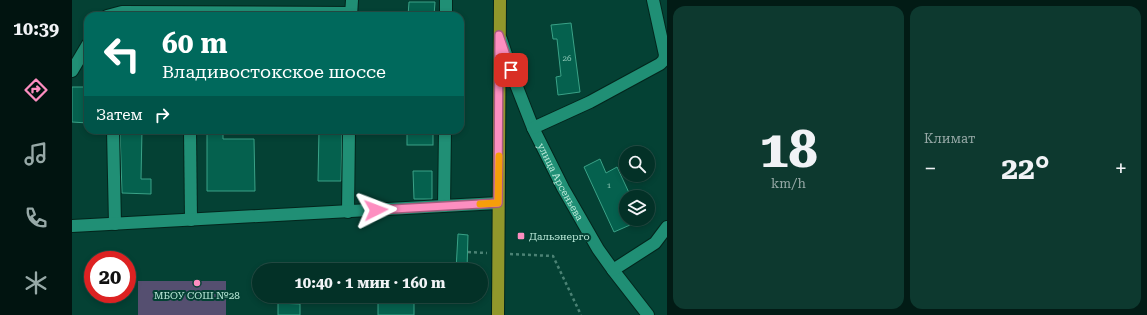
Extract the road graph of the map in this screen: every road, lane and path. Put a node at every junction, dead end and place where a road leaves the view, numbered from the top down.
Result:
1 (352, 0) edge
2 (446, 0) edge
3 (500, 0) edge
4 (653, 0) edge
5 (122, 6) edge
6 (214, 6) edge
7 (114, 12) edge
8 (317, 12) edge
9 (351, 12) edge
10 (446, 12) edge
11 (499, 35) junction
12 (84, 51) edge
13 (72, 71) edge
14 (533, 128) junction
15 (113, 134) edge
16 (190, 134) edge
17 (350, 134) edge
18 (445, 134) edge
19 (498, 203) junction
20 (444, 206) junction
21 (348, 212) junction
22 (192, 220) junction
23 (115, 224) junction
24 (72, 226) edge
25 (667, 227) edge
26 (553, 256) dead end
27 (613, 270) junction
28 (498, 315) edge
29 (581, 315) edge
30 (648, 315) edge

1 - 9 street
2 - 10 street
3 - 11 highway
4 - 14 street
5 - 6 street
5 - 7 street
6 - 8 street
11 - 14 street, улица Арсеньева
11 - 19 highway
12 - 13 street
14 - 27 street, улица Арсеньева
15 - 23 street
16 - 22 street
17 - 21 street
18 - 20 street
19 - 20 street
19 - 28 highway
20 - 21 street
21 - 22 street
22 - 23 street
23 - 24 street
25 - 27 street
26 - 29 path
27 - 30 street, улица Арсеньева

